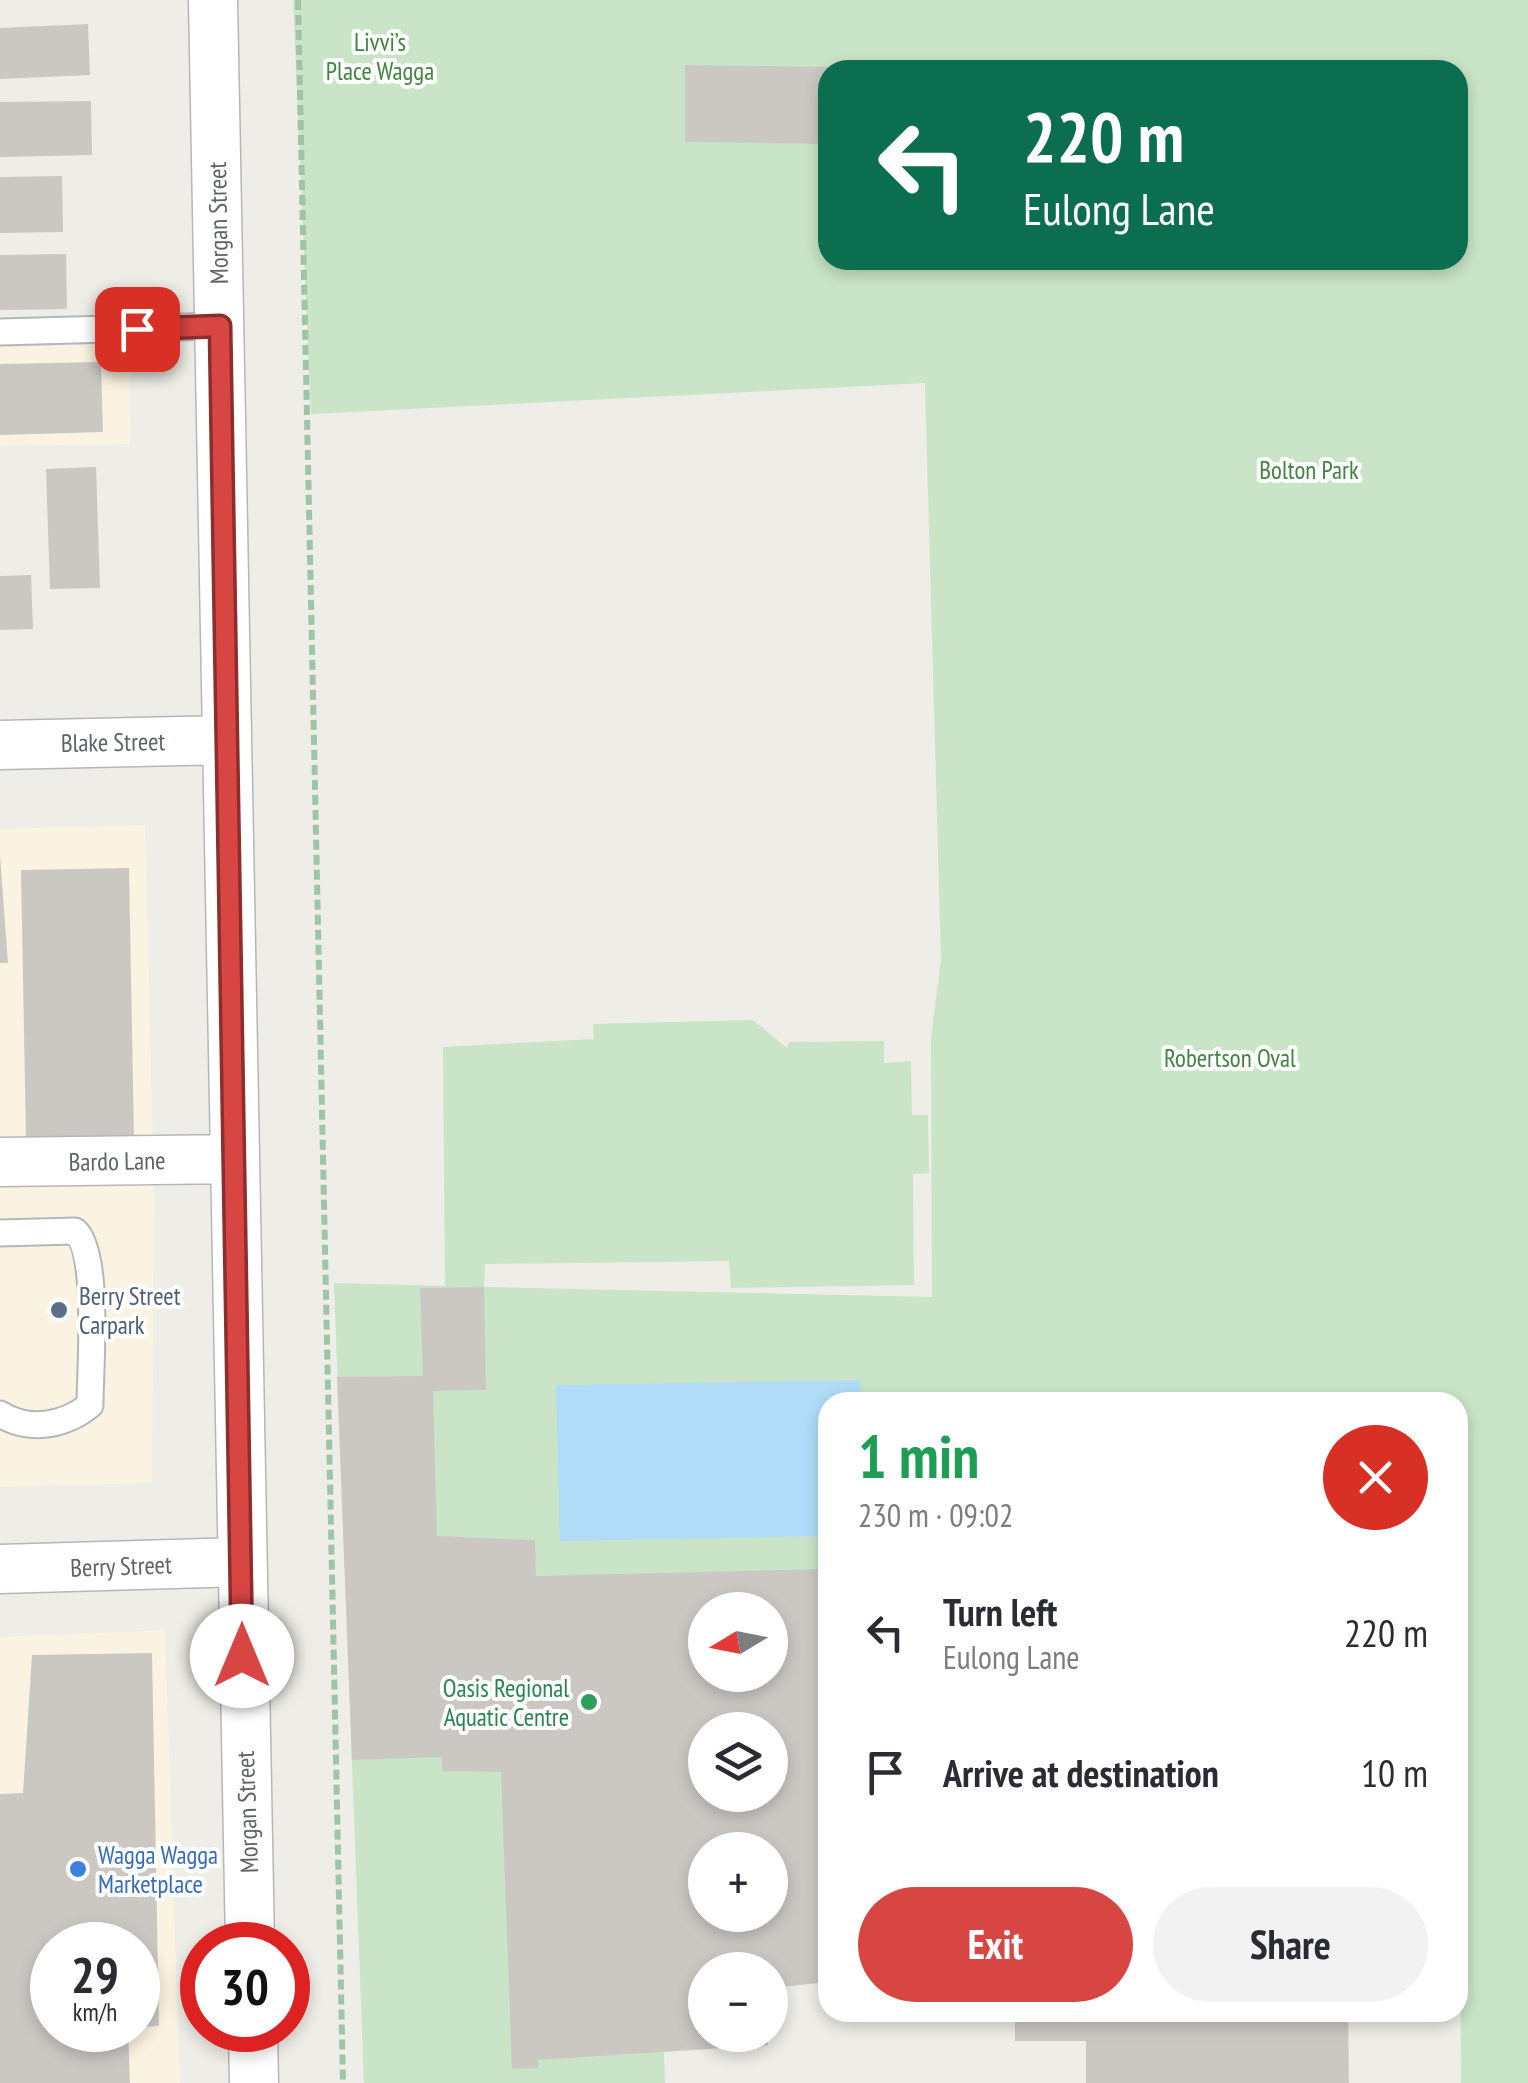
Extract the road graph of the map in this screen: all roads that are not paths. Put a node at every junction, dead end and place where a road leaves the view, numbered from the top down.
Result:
1 (212, 0) edge
2 (220, 326) junction
3 (0, 332) edge
4 (226, 740) junction
5 (0, 745) edge
6 (234, 1160) junction
7 (0, 1162) edge
8 (0, 1234) edge
9 (0, 1414) edge
10 (242, 1562) junction
11 (0, 1569) edge
12 (250, 1922) edge
13 (253, 2052) edge
14 (254, 2083) edge

1 - 2 street, Morgan Street
2 - 3 lane
2 - 4 street, Morgan Street
4 - 5 street, Blake Street
4 - 6 street, Morgan Street
6 - 7 street, Bardo Lane
6 - 10 street, Morgan Street
8 - 9 lane
10 - 11 street, Berry Street
10 - 12 street, Morgan Street
13 - 14 street

